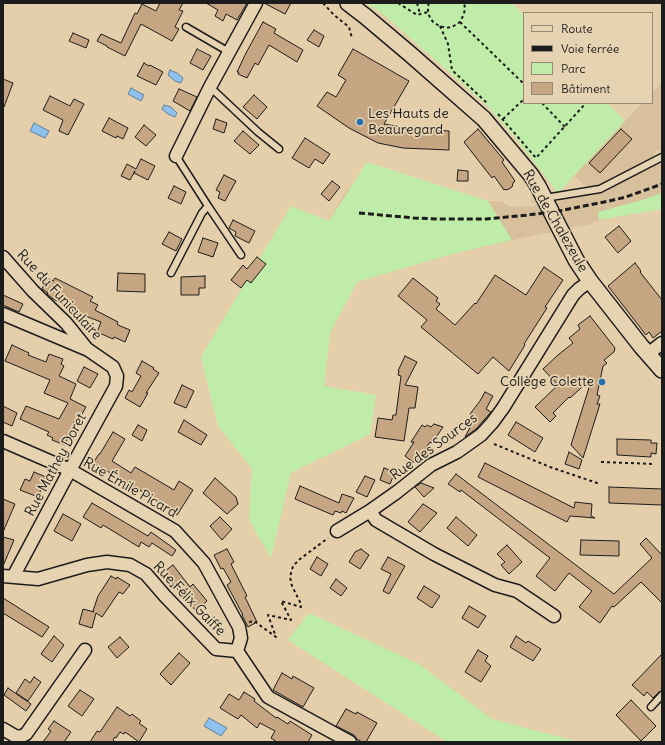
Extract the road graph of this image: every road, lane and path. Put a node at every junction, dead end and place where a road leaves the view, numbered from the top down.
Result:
1 (256, 3) edge
2 (323, 3) edge
3 (348, 3) edge
4 (398, 3) edge
5 (417, 3) edge
6 (429, 3) edge
7 (464, 3) edge
8 (428, 12) junction
9 (420, 14) junction
10 (460, 22) junction
11 (440, 26) junction
12 (186, 27) dead end
13 (352, 38) dead end
14 (229, 52) junction
15 (523, 83) edge
16 (210, 88) junction
17 (523, 100) edge
18 (488, 104) dead end
19 (543, 104) edge
20 (585, 104) edge
21 (498, 114) dead end
22 (503, 119) junction
23 (500, 122) dead end
24 (565, 127) junction
25 (278, 149) dead end
26 (176, 156) joint
27 (662, 157) edge
28 (545, 198) junction
29 (208, 206) junction
30 (241, 255) dead end
31 (3, 257) edge
32 (171, 273) dead end
33 (590, 281) junction
34 (3, 314) edge
35 (662, 343) edge
36 (87, 349) junction
37 (648, 354) junction
38 (113, 367) joint
39 (662, 370) edge
40 (3, 441) edge
41 (494, 444) dead end
42 (601, 462) dead end
43 (655, 464) dead end
44 (70, 470) junction
45 (600, 484) dead end
46 (370, 512) junction
47 (337, 531) joint
48 (8, 576) edge
49 (554, 616) dead end
50 (239, 627) junction
51 (85, 650) dead end
52 (237, 650) junction
53 (662, 695) edge
54 (651, 707) dead end
55 (3, 729) edge
56 (350, 742) edge

1 - 14 street
2 - 13 path
3 - 28 street, Rue de Chalezeule
4 - 9 path
5 - 9 path
6 - 8 path
7 - 10 path
8 - 9 path
8 - 11 path
10 - 11 path
10 - 15 path
11 - 18 path
12 - 14 lane
14 - 16 street
16 - 25 lane
16 - 26 street
17 - 22 path
19 - 24 path
20 - 24 path
21 - 22 path
22 - 23 path
22 - 24 path
26 - 29 lane
27 - 28 lane
28 - 33 street, Rue de Chalezeule
29 - 30 lane
29 - 32 lane
31 - 36 street, Rue du Funiculaire
33 - 37 street, Rue de Chalezeule
33 - 46 street, Rue des Sources
34 - 36 street
35 - 37 street
36 - 38 street, Rue du Funiculaire
37 - 39 street, Rue de Chalezeule
38 - 44 street, Rue Mathey Doret
40 - 44 street, Rue Émile Picard
41 - 45 path
42 - 43 path
44 - 48 street, Rue Mathey Doret
44 - 50 street, Rue Émile Picard
46 - 47 street, Rue des Sources
46 - 49 street
47 - 50 path
48 - 52 street, Rue Félix Gaiffe
50 - 52 street
51 - 55 street
52 - 56 street
53 - 54 lane

